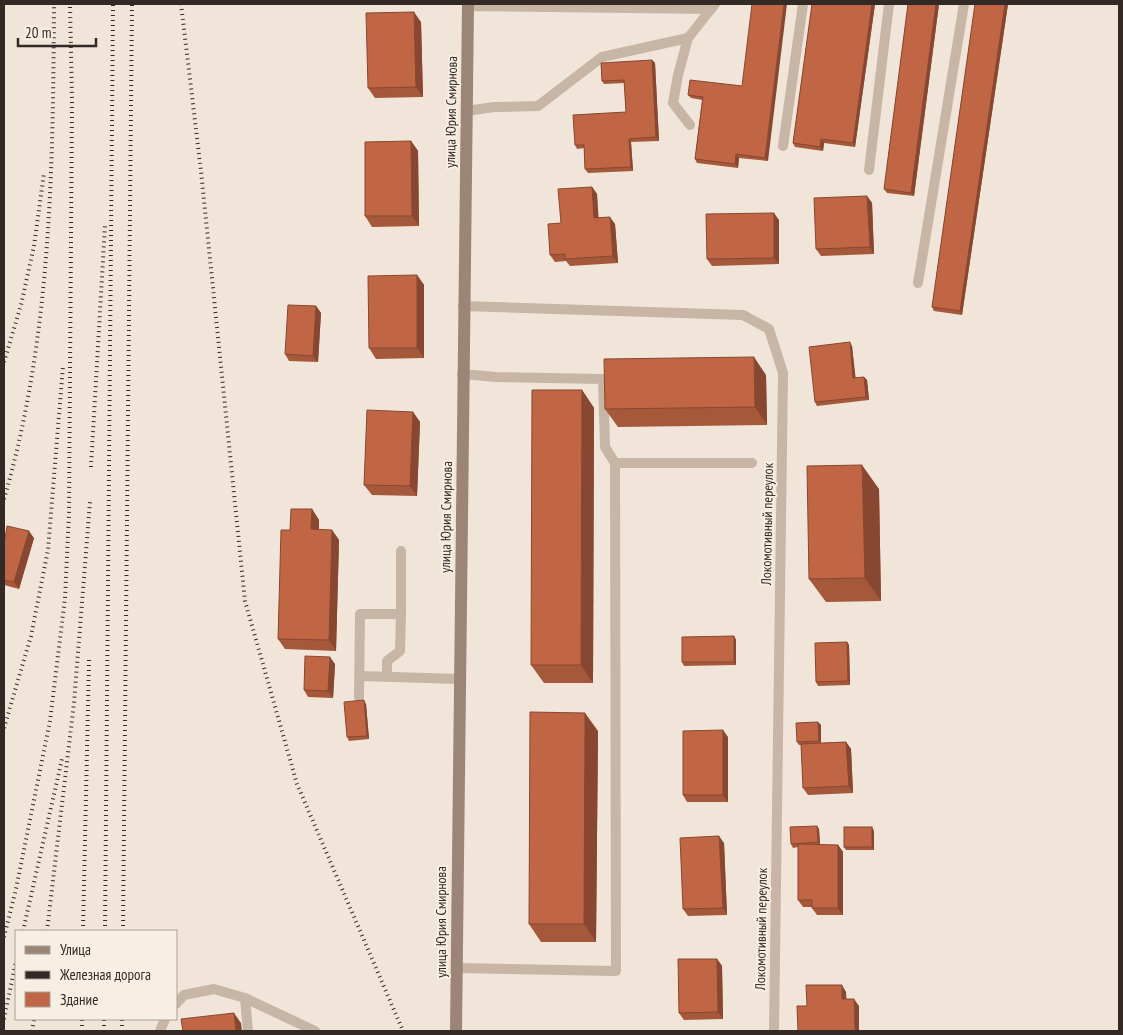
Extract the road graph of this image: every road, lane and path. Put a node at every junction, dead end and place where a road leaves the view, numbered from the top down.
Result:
1 (803, 4) edge
2 (889, 4) edge
3 (964, 4) edge
4 (468, 5) edge
5 (713, 6) edge
6 (688, 38) junction
7 (466, 111) junction
8 (690, 125) dead end
9 (783, 146) dead end
10 (869, 170) dead end
11 (918, 283) dead end
12 (463, 306) junction
13 (462, 374) junction
14 (615, 463) junction
15 (752, 463) dead end
16 (401, 551) dead end
17 (401, 614) junction
18 (360, 676) junction
19 (387, 677) junction
20 (458, 679) junction
21 (359, 697) dead end
22 (456, 968) junction
23 (245, 998) junction
24 (178, 1002) edge
25 (248, 1031) edge
26 (315, 1031) edge
27 (456, 1031) edge
28 (774, 1031) edge

1 - 9 lane
2 - 10 lane
3 - 11 lane
4 - 5 lane
4 - 7 main road, улица Юрия Смирнова
5 - 6 lane
6 - 7 lane
6 - 8 lane
7 - 12 main road, улица Юрия Смирнова
12 - 13 main road, улица Юрия Смирнова
12 - 28 lane, Локомотивный переулок
13 - 14 lane
13 - 20 main road, улица Юрия Смирнова
14 - 15 lane
14 - 22 lane
16 - 17 lane
17 - 18 lane
17 - 19 lane
18 - 19 lane
18 - 21 lane
19 - 20 lane
20 - 22 main road, улица Юрия Смирнова
22 - 27 main road, улица Юрия Смирнова
23 - 24 lane
23 - 25 lane
23 - 26 lane

